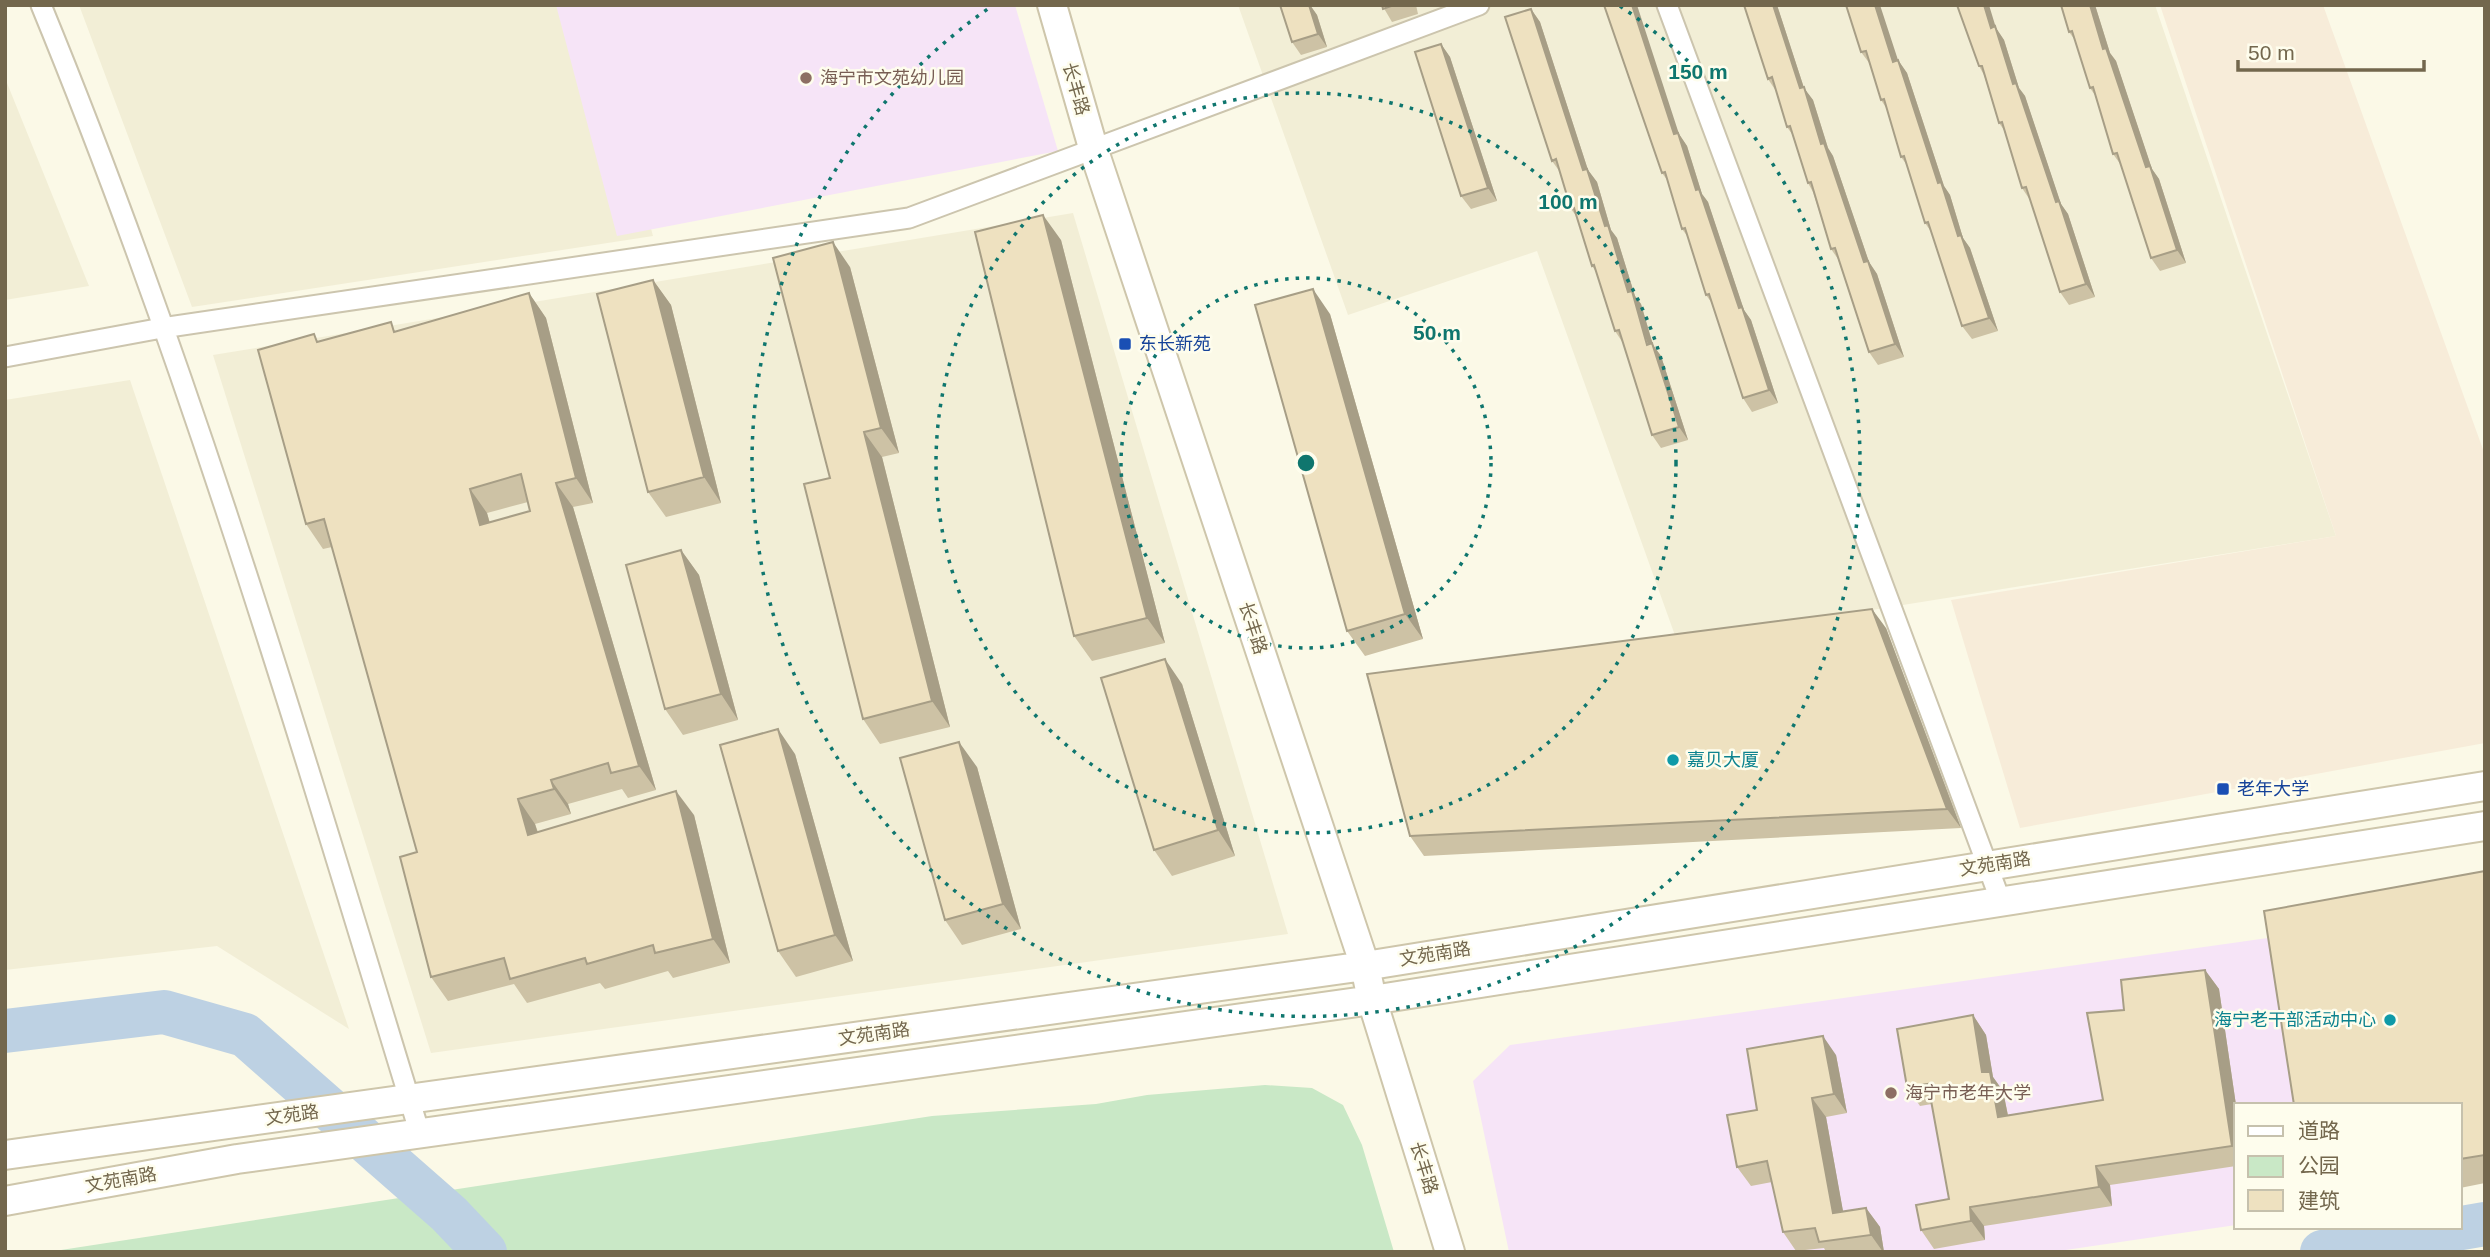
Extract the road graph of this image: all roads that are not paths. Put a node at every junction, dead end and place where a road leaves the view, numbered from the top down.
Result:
1 (40, 5) edge
2 (1052, 5) edge
3 (1479, 5) edge
4 (1667, 5) edge
5 (1094, 151) junction
6 (162, 328) junction
7 (5, 357) edge
8 (2485, 786) edge
9 (2485, 825) edge
10 (1987, 865) junction
11 (2001, 902) junction
12 (1365, 965) junction
13 (1372, 1000) junction
14 (396, 1100) junction
15 (420, 1134) junction
16 (5, 1155) edge
17 (237, 1159) joint
18 (5, 1201) edge
19 (1450, 1252) edge

1 - 6 street
2 - 5 main road, 长丰路
3 - 5 street
4 - 10 street
5 - 6 street
5 - 12 main road, 长丰路
6 - 7 street
6 - 14 street
8 - 10 main road, 文苑南路
9 - 11 main road, 文苑南路
10 - 11 street
10 - 12 main road, 文苑南路
11 - 13 main road, 文苑南路
12 - 13 main road, 长丰路
12 - 14 main road, 文苑南路
13 - 15 main road, 文苑南路
13 - 19 main road, 长丰路
14 - 15 street
14 - 16 main road, 文苑路
15 - 17 main road, 文苑路
17 - 18 main road, 文苑南路

